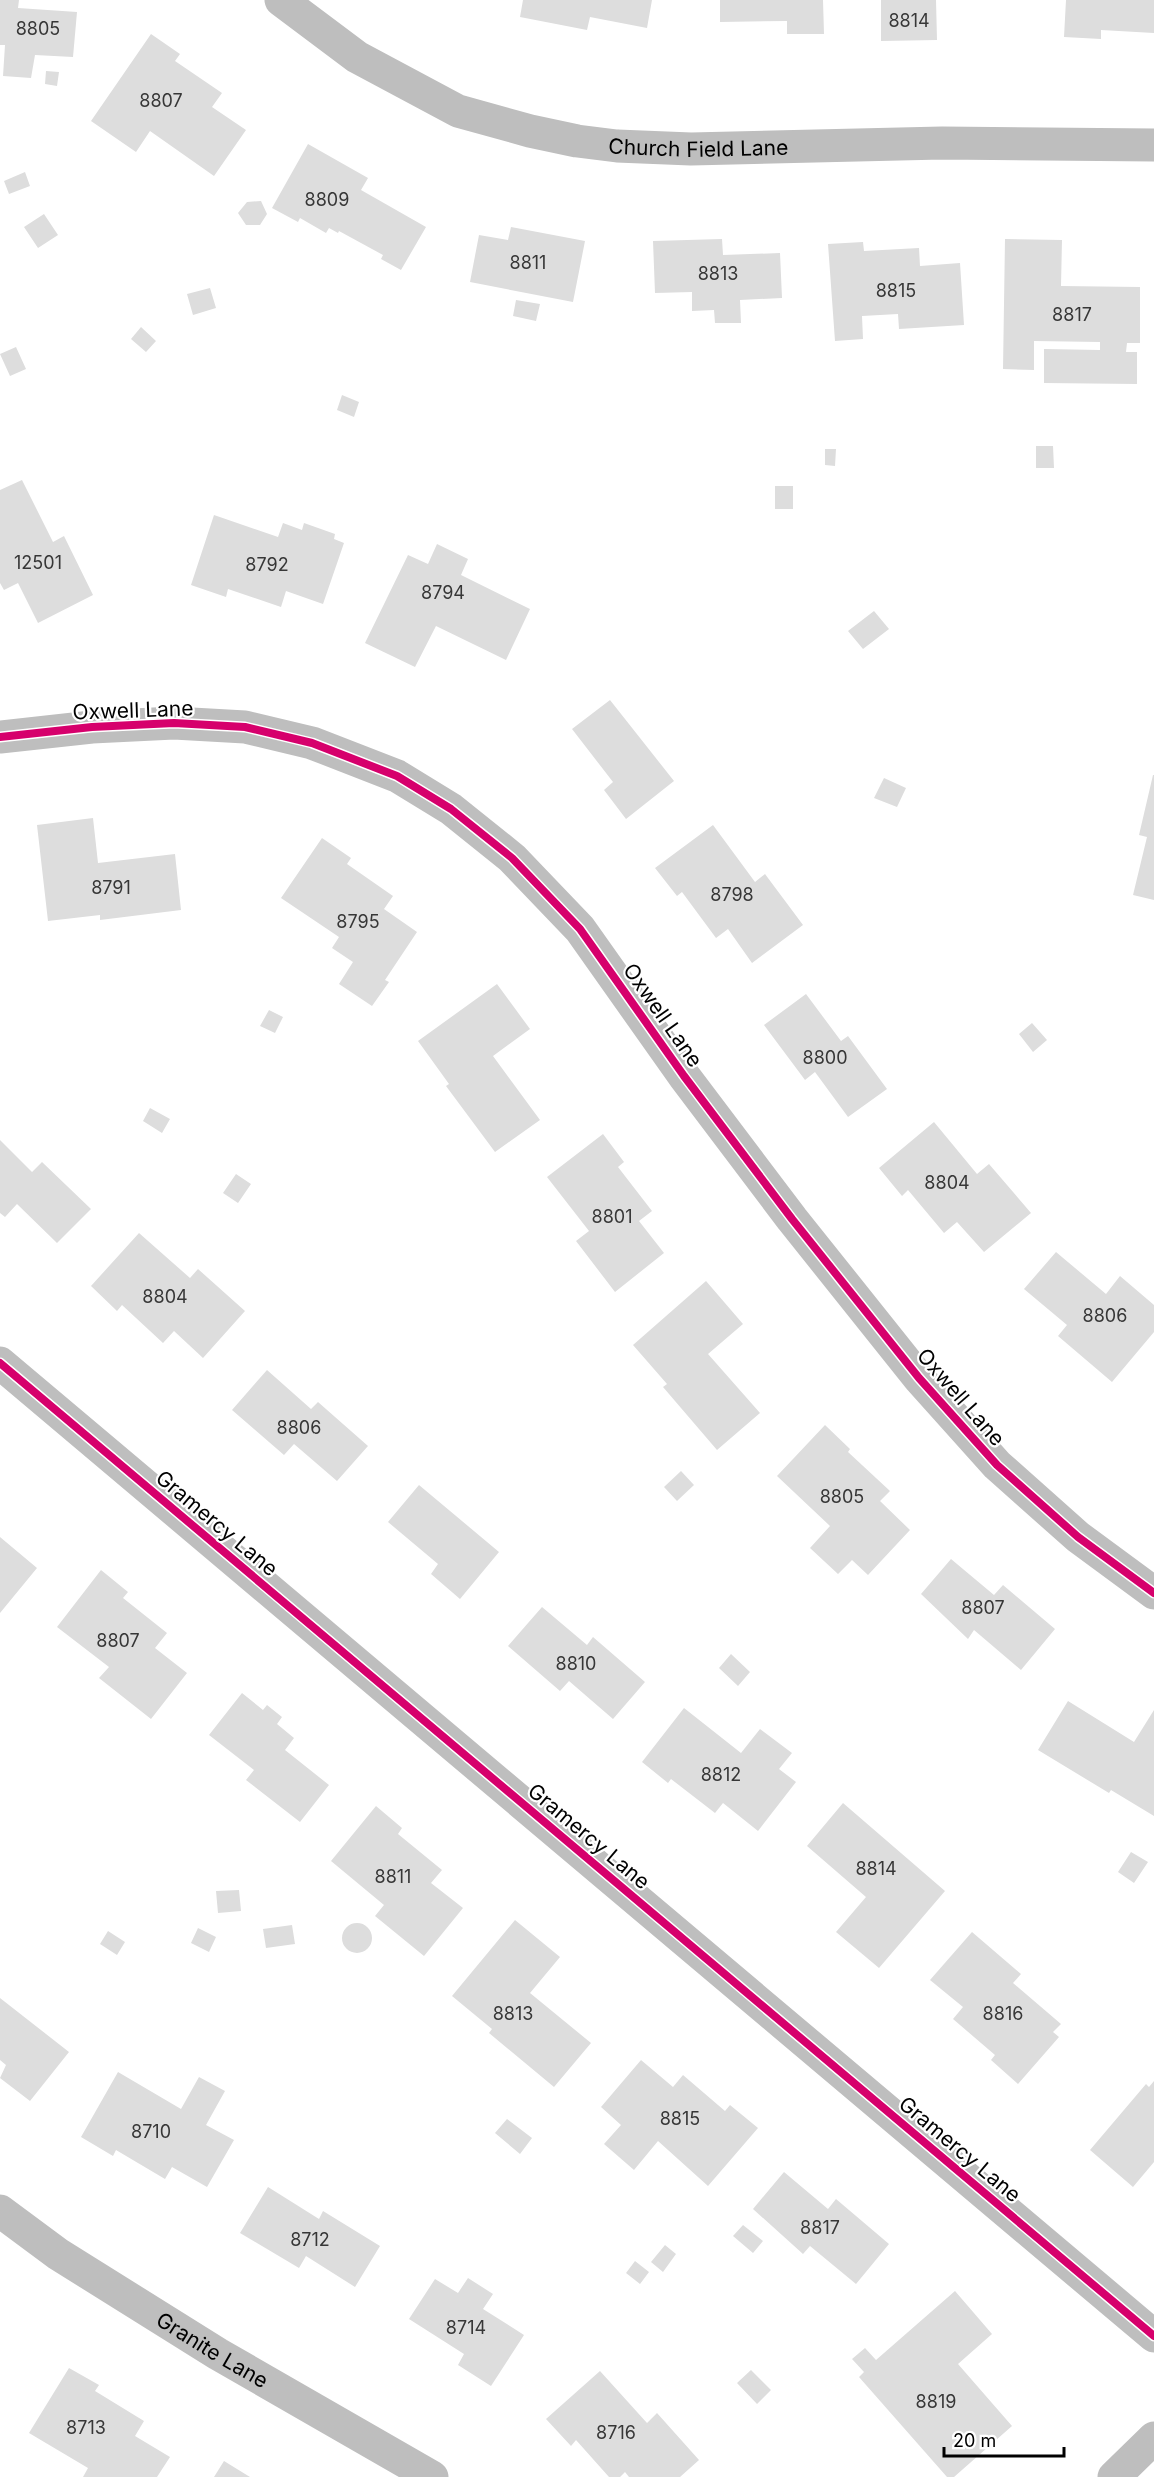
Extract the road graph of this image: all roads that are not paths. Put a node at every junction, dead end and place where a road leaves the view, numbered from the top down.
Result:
1 (281, 0) edge
2 (1154, 145) edge
3 (0, 737) edge
4 (0, 1363) edge
5 (1154, 1593) edge
6 (0, 2211) edge
7 (1154, 2336) edge
8 (1154, 2438) edge
9 (432, 2477) edge
10 (1114, 2477) edge

1 - 2 street, Church Field Lane
3 - 5 street, Oxwell Lane
4 - 7 street, Gramercy Lane
6 - 9 street, Granite Lane
8 - 10 street

